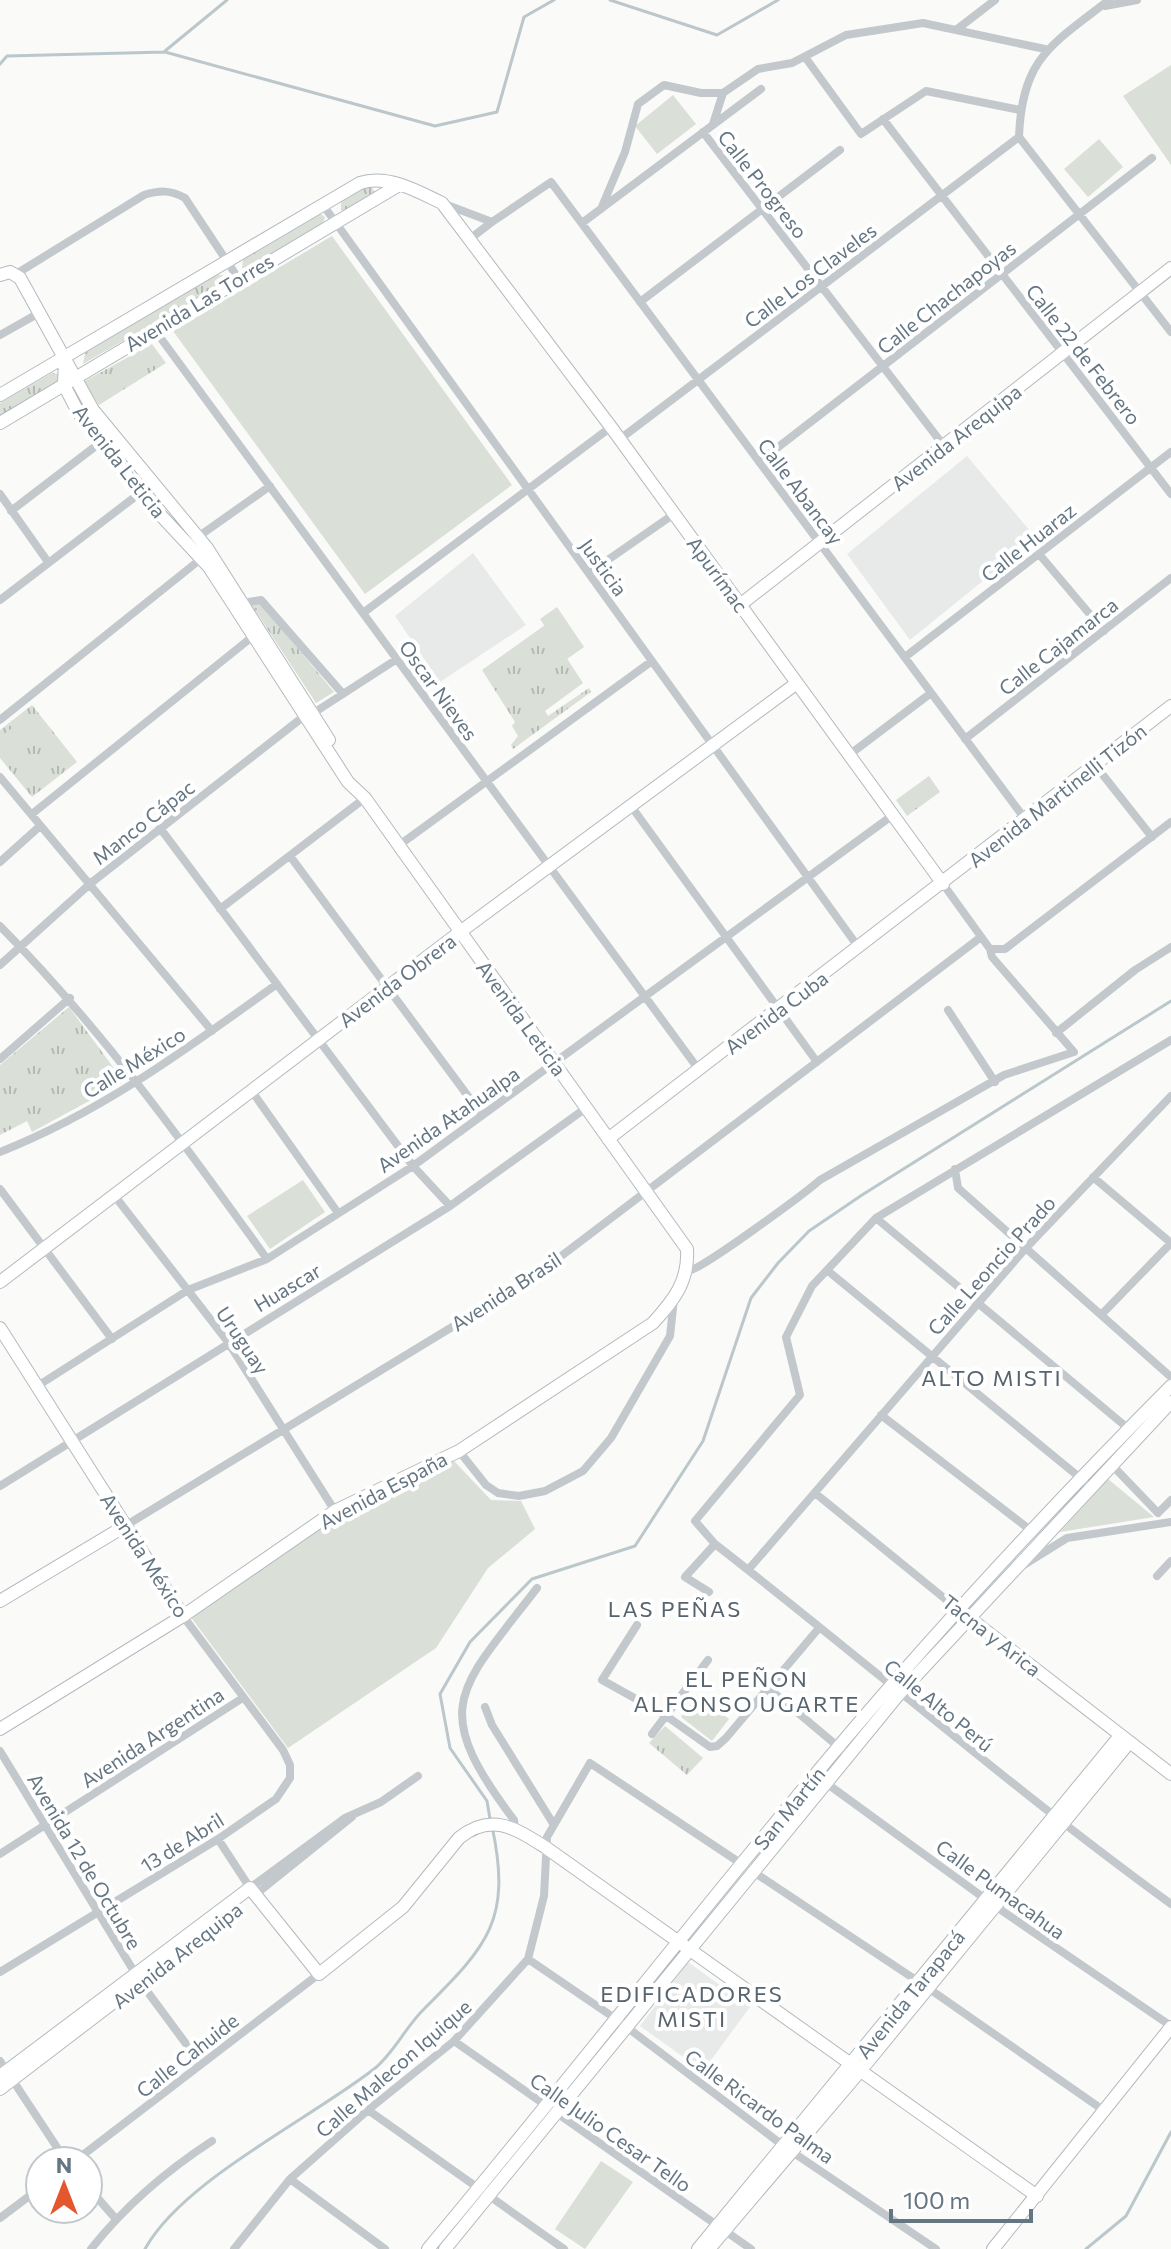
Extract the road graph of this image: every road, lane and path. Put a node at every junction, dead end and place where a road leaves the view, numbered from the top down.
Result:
1 (995, 0) edge
2 (1109, 0) edge
3 (1137, 0) edge
4 (1098, 3) edge
5 (956, 30) junction
6 (1045, 49) junction
7 (805, 57) junction
8 (761, 89) dead end
9 (723, 93) junction
10 (1020, 110) junction
11 (883, 119) junction
12 (713, 124) junction
13 (703, 132) junction
14 (1019, 137) junction
15 (840, 150) dead end
16 (1152, 158) dead end
17 (400, 184) junction
18 (942, 195) junction
19 (442, 203) junction
20 (323, 205) junction
21 (601, 209) junction
22 (762, 209) junction
23 (1079, 214) junction
24 (334, 220) junction
25 (492, 222) junction
26 (582, 223) junction
27 (471, 238) junction
28 (227, 261) junction
29 (1171, 268) edge
30 (16, 274) junction
31 (1002, 274) junction
32 (0, 275) edge
33 (238, 278) junction
34 (821, 287) junction
35 (1140, 293) junction
36 (640, 302) junction
37 (39, 313) junction
38 (154, 329) junction
39 (1171, 332) edge
40 (0, 335) edge
41 (1063, 353) junction
42 (65, 357) junction
43 (882, 366) junction
44 (698, 380) junction
45 (70, 382) junction
46 (0, 395) edge
47 (0, 423) edge
48 (611, 427) junction
49 (620, 439) junction
50 (101, 442) junction
51 (944, 446) junction
52 (1171, 452) edge
53 (759, 462) junction
54 (1151, 468) junction
55 (270, 486) junction
56 (528, 489) junction
57 (140, 493) junction
58 (0, 494) edge
59 (1171, 494) edge
60 (11, 511) junction
61 (674, 514) junction
62 (194, 540) junction
63 (820, 543) junction
64 (1039, 554) junction
65 (206, 555) junction
66 (48, 562) junction
67 (589, 573) junction
68 (1171, 578) edge
69 (0, 600) edge
70 (242, 603) junction
71 (740, 605) junction
72 (363, 613) junction
73 (1104, 631) junction
74 (252, 637) junction
75 (905, 657) junction
76 (397, 659) junction
77 (652, 661) junction
78 (797, 683) junction
79 (931, 693) junction
80 (343, 694) junction
81 (1171, 706) edge
82 (308, 716) junction
83 (0, 720) edge
84 (965, 739) junction
85 (713, 746) junction
86 (849, 755) junction
87 (1095, 765) junction
88 (0, 777) edge
89 (487, 781) junction
90 (360, 793) junction
91 (631, 806) junction
92 (32, 814) junction
93 (893, 815) junction
94 (1025, 819) junction
95 (1171, 822) edge
96 (40, 826) junction
97 (160, 828) junction
98 (1152, 837) junction
99 (398, 846) junction
100 (290, 856) junction
101 (0, 862) edge
102 (550, 866) junction
103 (808, 877) junction
104 (91, 883) junction
105 (943, 884) junction
106 (220, 909) junction
107 (0, 926) edge
108 (460, 932) junction
109 (726, 937) junction
110 (981, 937) junction
111 (20, 946) junction
112 (1171, 947) edge
113 (859, 948) junction
114 (990, 949) junction
115 (0, 965) edge
116 (277, 984) junction
117 (387, 988) junction
118 (645, 996) junction
119 (70, 998) junction
120 (778, 1009) junction
121 (948, 1010) dead end
122 (212, 1031) junction
123 (1056, 1033) junction
124 (318, 1040) junction
125 (1171, 1040) edge
126 (0, 1059) edge
127 (817, 1062) junction
128 (554, 1063) junction
129 (699, 1070) junction
130 (140, 1082) junction
131 (995, 1082) junction
132 (251, 1090) junction
133 (1171, 1096) edge
134 (586, 1108) junction
135 (482, 1115) junction
136 (608, 1139) junction
137 (183, 1142) junction
138 (0, 1152) edge
139 (413, 1166) junction
140 (955, 1169) junction
141 (1093, 1177) junction
142 (0, 1189) edge
143 (647, 1193) junction
144 (114, 1195) junction
145 (450, 1206) junction
146 (338, 1213) junction
147 (876, 1218) junction
148 (1171, 1243) edge
149 (43, 1247) junction
150 (687, 1249) joint
151 (1025, 1249) junction
152 (267, 1259) junction
153 (688, 1271) junction
154 (828, 1271) junction
155 (0, 1282) edge
156 (188, 1290) junction
157 (674, 1299) junction
158 (976, 1304) junction
159 (1101, 1315) junction
160 (653, 1323) junction
161 (0, 1328) edge
162 (670, 1336) junction
163 (112, 1339) junction
164 (228, 1342) junction
165 (930, 1358) junction
166 (1171, 1377) edge
167 (39, 1385) junction
168 (1171, 1386) edge
169 (1171, 1402) edge
170 (881, 1415) junction
171 (283, 1430) junction
172 (1133, 1433) junction
173 (73, 1440) junction
174 (459, 1451) junction
175 (1111, 1464) junction
176 (1085, 1483) junction
177 (0, 1486) edge
178 (815, 1493) junction
179 (1171, 1500) edge
180 (335, 1511) junction
181 (1171, 1522) edge
182 (125, 1526) junction
183 (1037, 1536) junction
184 (715, 1544) junction
185 (1171, 1561) edge
186 (1013, 1562) junction
187 (748, 1570) junction
188 (1171, 1576) edge
189 (537, 1588) dead end
190 (709, 1592) dead end
191 (0, 1601) edge
192 (964, 1614) junction
193 (183, 1616) junction
194 (637, 1625) dead end
195 (819, 1628) junction
196 (708, 1660) dead end
197 (767, 1687) junction
198 (894, 1690) junction
199 (241, 1699) junction
200 (485, 1707) dead end
201 (665, 1715) junction
202 (0, 1729) edge
203 (652, 1734) dead end
204 (1123, 1740) junction
205 (0, 1751) edge
206 (843, 1751) junction
207 (1171, 1774) edge
208 (418, 1776) dead end
209 (290, 1778) joint
210 (820, 1779) junction
211 (1058, 1821) junction
212 (554, 1825) junction
213 (43, 1826) junction
214 (515, 1828) junction
215 (218, 1839) junction
216 (545, 1847) junction
217 (0, 1854) edge
218 (747, 1870) junction
219 (252, 1892) junction
220 (991, 1902) junction
221 (1171, 1904) edge
222 (97, 1912) junction
223 (678, 1943) junction
224 (689, 1951) junction
225 (528, 1959) junction
226 (0, 1972) edge
227 (319, 1974) junction
228 (139, 1979) junction
229 (924, 1985) junction
230 (616, 2019) junction
231 (1171, 2026) edge
232 (627, 2028) junction
233 (454, 2041) junction
234 (201, 2064) junction
235 (857, 2067) junction
236 (4, 2072) edge
237 (576, 2080) junction
238 (0, 2089) edge
239 (368, 2110) junction
240 (552, 2111) junction
241 (1106, 2112) junction
242 (212, 2141) dead end
243 (55, 2145) edge
244 (96, 2145) edge
245 (788, 2149) junction
246 (290, 2179) junction
247 (477, 2190) junction
248 (1037, 2196) junction
249 (489, 2198) junction
250 (24, 2200) edge
251 (104, 2205) edge
252 (459, 2211) junction
253 (0, 2218) edge
254 (115, 2218) junction
255 (470, 2220) junction
256 (720, 2228) junction
257 (91, 2249) edge
258 (234, 2249) edge
259 (385, 2249) edge
260 (428, 2249) edge
261 (445, 2249) edge
262 (564, 2249) edge
263 (698, 2249) edge
264 (709, 2249) edge
265 (751, 2249) edge
266 (936, 2249) edge
267 (993, 2249) edge

1 - 5 street
2 - 4 street
3 - 4 street
4 - 6 street
5 - 6 street
5 - 7 street
6 - 10 street
7 - 9 street
7 - 11 street
8 - 12 street
9 - 12 street
9 - 21 street
10 - 11 street
10 - 14 street
11 - 18 street, Calle 22 de Febrero
12 - 13 street
13 - 21 street
13 - 22 street, Calle Progreso
14 - 18 street, Calle Los Claveles
14 - 23 street
15 - 22 street
16 - 23 street, Calle Chachapoyas
17 - 19 street, Avenida Las Torres
17 - 20 street, Avenida Las Torres
17 - 24 street, Avenida Las Torres
18 - 31 street, Calle 22 de Febrero
18 - 34 street, Calle Los Claveles
19 - 25 street
19 - 27 street, Apurímac
20 - 24 street, Justicia
20 - 28 street, Avenida Las Torres
21 - 26 street
22 - 34 street, Calle Progreso
22 - 36 street
23 - 31 street, Calle Chachapoyas
23 - 35 street
24 - 33 street, Avenida Las Torres
24 - 56 street, Justicia
25 - 26 street, Calle Abancay
25 - 27 street
26 - 36 street, Calle Abancay
27 - 48 street, Apurímac
28 - 30 street
28 - 33 street
28 - 42 street, Avenida Las Torres
29 - 35 street, Avenida Arequipa
30 - 32 street
30 - 37 street
31 - 41 street, Calle 22 de Febrero
31 - 43 street, Calle Chachapoyas
33 - 38 street, Avenida Las Torres
34 - 43 street, Calle Progreso
34 - 44 street, Calle Los Claveles
35 - 39 street
35 - 41 street, Avenida Arequipa
36 - 44 street, Calle Abancay
37 - 40 street
37 - 42 street
38 - 45 street, Avenida Las Torres
38 - 55 street, Oscar Nieves
41 - 51 street, Avenida Arequipa
41 - 54 street, Calle 22 de Febrero
42 - 45 street, Avenida Leticia
42 - 46 street, Avenida Las Torres
43 - 51 street, Calle Progreso
43 - 53 street, Calle Chachapoyas
44 - 49 street, Calle Los Claveles
44 - 53 street, Calle Abancay
45 - 47 street, Avenida Las Torres
45 - 50 street, Avenida Leticia
45 - 62 street, Avenida Leticia
48 - 49 street, Apurímac
48 - 56 street
49 - 61 street, Apurímac
50 - 57 street, Avenida Leticia
50 - 60 street
51 - 63 street, Avenida Arequipa
52 - 54 street, Calle Huaraz
53 - 63 street, Calle Abancay
54 - 59 street, Calle 22 de Febrero
54 - 64 street, Calle Huaraz
55 - 62 street
55 - 72 street, Oscar Nieves
56 - 67 street, Justicia
56 - 72 street
57 - 62 street, Avenida Leticia
57 - 66 street
58 - 60 street
60 - 66 street
61 - 67 street
61 - 71 street, Apurímac
62 - 65 street, Avenida Leticia
63 - 71 street, Avenida Arequipa
63 - 75 street, Calle Abancay
64 - 73 street
64 - 75 street, Calle Huaraz
65 - 70 street, Avenida Leticia
65 - 74 street, Avenida Leticia
65 - 83 street
66 - 69 street
67 - 77 street, Justicia
68 - 73 street, Calle Cajamarca
70 - 80 street
70 - 82 street, Avenida Leticia
71 - 78 street, Apurímac
72 - 76 street, Oscar Nieves
73 - 84 street, Calle Cajamarca
74 - 82 street, Avenida Leticia
74 - 92 street
75 - 79 street, Calle Abancay
76 - 80 street, Manco Cápac
76 - 89 street, Oscar Nieves
77 - 85 street, Justicia
77 - 89 street
78 - 85 street, Avenida Obrera
78 - 86 street, Apurímac
79 - 84 street, Calle Abancay
79 - 86 street
80 - 82 street, Manco Cápac
81 - 87 street, Avenida Martinelli Tizón
82 - 90 street, Avenida Leticia
82 - 97 street, Manco Cápac
84 - 94 street, Calle Abancay
85 - 91 street, Avenida Obrera
85 - 103 street, Justicia
86 - 93 street, Apurímac
87 - 94 street, Avenida Martinelli Tizón
87 - 98 street
88 - 92 street
89 - 99 street
89 - 102 street, Oscar Nieves
90 - 99 street, Avenida Leticia
90 - 100 street
91 - 102 street, Avenida Obrera
91 - 109 street
92 - 96 street
93 - 103 street, Avenida Atahualpa
93 - 105 street, Apurímac
94 - 105 street, Avenida Martinelli Tizón
95 - 98 street
96 - 101 street
96 - 104 street
97 - 104 street, Manco Cápac
97 - 106 street
98 - 114 street
99 - 108 street, Avenida Leticia
100 - 106 street
100 - 117 street
102 - 108 street, Avenida Obrera
102 - 118 street, Oscar Nieves
103 - 109 street, Avenida Atahualpa
103 - 113 street, Justicia
104 - 111 street, Manco Cápac
104 - 122 street
105 - 110 street, Apurímac
105 - 113 street, Avenida Cuba
106 - 116 street
107 - 111 street
108 - 117 street, Avenida Obrera
108 - 128 street, Avenida Leticia
109 - 118 street, Avenida Atahualpa
109 - 120 street
110 - 114 street, Apurímac
110 - 127 street, Avenida Brasil
111 - 115 street, Manco Cápac
111 - 119 street
112 - 123 street
113 - 120 street, Avenida Cuba
114 - 123 street, Apurímac
116 - 122 street, Calle México
116 - 124 street
117 - 124 street, Avenida Obrera
117 - 135 street
118 - 128 street, Avenida Atahualpa
118 - 129 street, Oscar Nieves
119 - 126 street
119 - 130 street
120 - 127 street
120 - 129 street, Avenida Cuba
121 - 131 street
122 - 130 street, Calle México
123 - 131 street
124 - 132 street, Avenida Obrera
124 - 139 street
125 - 140 street
127 - 143 street, Avenida Brasil
128 - 134 street, Avenida Leticia
128 - 135 street, Avenida Atahualpa
129 - 136 street, Avenida Cuba
130 - 137 street
130 - 138 street, Calle México
131 - 153 street
132 - 137 street, Avenida Obrera
132 - 146 street
133 - 141 street, Calle Leoncio Prado
134 - 136 street, Avenida Leticia
134 - 145 street, Huascar
135 - 139 street, Avenida Atahualpa
136 - 143 street, Avenida Leticia
137 - 144 street, Avenida Obrera
137 - 152 street
139 - 145 street
139 - 146 street, Avenida Atahualpa
140 - 147 street
140 - 151 street
141 - 148 street
141 - 151 street, Calle Leoncio Prado
142 - 149 street
143 - 150 street, Avenida Leticia
143 - 171 street, Avenida Brasil
144 - 149 street, Avenida Obrera
144 - 156 street, Uruguay
145 - 164 street, Huascar
146 - 152 street, Avenida Atahualpa
147 - 154 street
147 - 158 street
148 - 159 street
149 - 155 street, Avenida Obrera
149 - 163 street
150 - 153 street, Avenida España
151 - 158 street, Calle Leoncio Prado
151 - 159 street
152 - 156 street, Avenida Atahualpa
153 - 157 street, Avenida España
154 - 165 street
154 - 184 street, Calle Alto Perú
156 - 163 street, Avenida Atahualpa
156 - 164 street, Uruguay
157 - 160 street, Avenida España
157 - 162 street
158 - 165 street, Calle Leoncio Prado
158 - 172 street
159 - 166 street
160 - 162 street
160 - 174 street, Avenida España
161 - 167 street, Avenida México
162 - 174 street
163 - 167 street, Avenida Atahualpa
164 - 171 street, Uruguay
164 - 173 street, Huascar
165 - 170 street, Calle Leoncio Prado
165 - 176 street
167 - 173 street, Avenida México
168 - 172 street, San Martín
169 - 172 street, San Martín
170 - 178 street, Calle Leoncio Prado
170 - 183 street
171 - 180 street, Uruguay
171 - 182 street, Avenida Brasil
172 - 175 street, San Martín
172 - 176 street, San Martín
173 - 177 street, Huascar
173 - 182 street, Avenida México
174 - 180 street, Avenida España
175 - 176 street, San Martín
175 - 179 street
176 - 183 street, San Martín
178 - 187 street, Calle Leoncio Prado
178 - 192 street, Tacna y Arica
180 - 193 street, Avenida España
181 - 186 street
182 - 191 street, Avenida Brasil
182 - 193 street, Avenida México
183 - 186 street, San Martín
184 - 187 street, Calle Alto Perú
184 - 190 street
185 - 188 street
186 - 192 street, San Martín
187 - 195 street, Calle Alto Perú
189 - 214 street
192 - 198 street, San Martín
192 - 204 street, Tacna y Arica
193 - 199 street, Avenida México
193 - 202 street, Avenida España
194 - 201 street
195 - 197 street
195 - 198 street, Calle Alto Perú
196 - 201 street
197 - 201 street
197 - 206 street
198 - 206 street, San Martín
198 - 211 street, Calle Alto Perú
199 - 209 street, Avenida México
199 - 213 street, Avenida Argentina
200 - 212 street
201 - 203 street
204 - 207 street, Tacna y Arica
204 - 211 street, Avenida Tarapacá
205 - 213 street, Avenida 12 de Octubre
206 - 210 street, San Martín
208 - 219 street, Avenida Arequipa
209 - 215 street, 13 de Abril
210 - 218 street, San Martín
210 - 220 street, Calle Pumacahua
211 - 220 street, Avenida Tarapacá
211 - 221 street, Calle Alto Perú
212 - 216 street
212 - 218 street
213 - 217 street, Avenida Argentina
213 - 222 street, Avenida 12 de Octubre
214 - 216 street
214 - 227 street
215 - 219 street
215 - 222 street, 13 de Abril
216 - 223 street
216 - 225 street, Calle Malecon Iquique
218 - 223 street, San Martín
218 - 224 street, San Martín
218 - 229 street
219 - 227 street
219 - 228 street, Avenida Arequipa
220 - 229 street, Avenida Tarapacá
220 - 231 street, Calle Pumacahua
222 - 226 street, 13 de Abril
222 - 228 street, Avenida 12 de Octubre
223 - 224 street
223 - 230 street, San Martín
224 - 232 street, San Martín
224 - 235 street
225 - 230 street, Calle Ricardo Palma
225 - 233 street, Calle Malecon Iquique
227 - 234 street, Calle Cahuide
228 - 234 street, Avenida 12 de Octubre
228 - 236 street, Avenida Arequipa
229 - 235 street, Avenida Tarapacá
229 - 241 street
230 - 232 street, Calle Ricardo Palma
230 - 237 street, San Martín
231 - 241 street
232 - 237 street, San Martín
232 - 245 street, Calle Ricardo Palma
233 - 239 street, Calle Malecon Iquique
233 - 240 street, Calle Julio Cesar Tello
234 - 244 street, Calle Cahuide
235 - 245 street, Avenida Tarapacá
235 - 248 street
236 - 238 street, Avenida Arequipa
236 - 243 street
237 - 240 street, San Martín
239 - 246 street, Calle Malecon Iquique
239 - 247 street
240 - 247 street, San Martín
240 - 249 street, San Martín
240 - 256 street, Calle Julio Cesar Tello
241 - 248 street
242 - 254 street
245 - 256 street, Avenida Tarapacá
245 - 266 street, Calle Ricardo Palma
246 - 258 street, Calle Malecon Iquique
246 - 259 street
247 - 249 street
247 - 252 street, San Martín
248 - 267 street
249 - 255 street, San Martín
249 - 262 street
250 - 253 street
251 - 254 street
252 - 255 street
252 - 260 street, San Martín
254 - 257 street
255 - 261 street, San Martín
256 - 263 street, Avenida Tarapacá
256 - 264 street, Avenida Tarapacá
256 - 265 street, Calle Julio Cesar Tello

